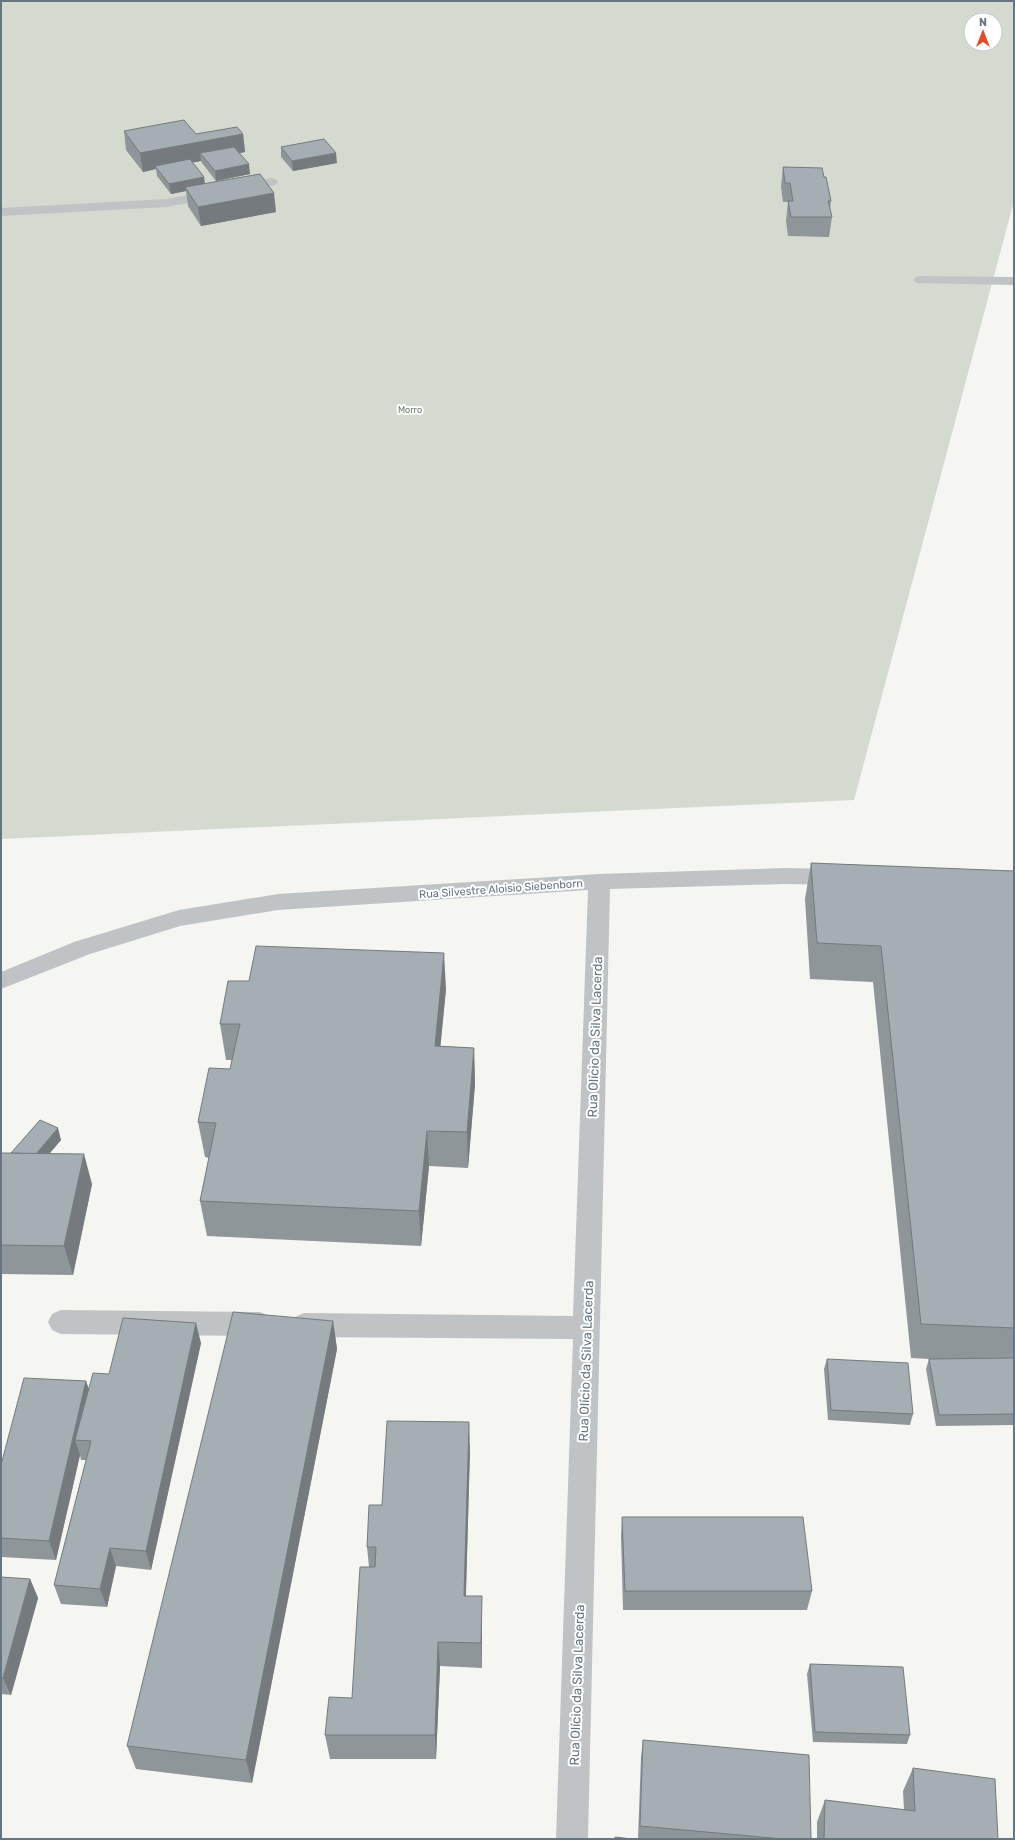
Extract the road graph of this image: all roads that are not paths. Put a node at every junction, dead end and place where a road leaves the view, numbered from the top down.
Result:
1 (271, 182) dead end
2 (1, 212) edge
3 (921, 280) dead end
4 (1014, 281) edge
5 (855, 877) edge
6 (599, 882) junction
7 (1, 981) edge
8 (61, 1322) dead end
9 (587, 1328) junction
10 (572, 1839) edge

1 - 2 street
3 - 4 street
5 - 6 street, Rua Silvestre Aloisio Siebenborn
6 - 7 street, Rua Silvestre Aloisio Siebenborn
6 - 9 street, Rua Olício da Silva Lacerda
8 - 9 street
9 - 10 street, Rua Olício da Silva Lacerda

